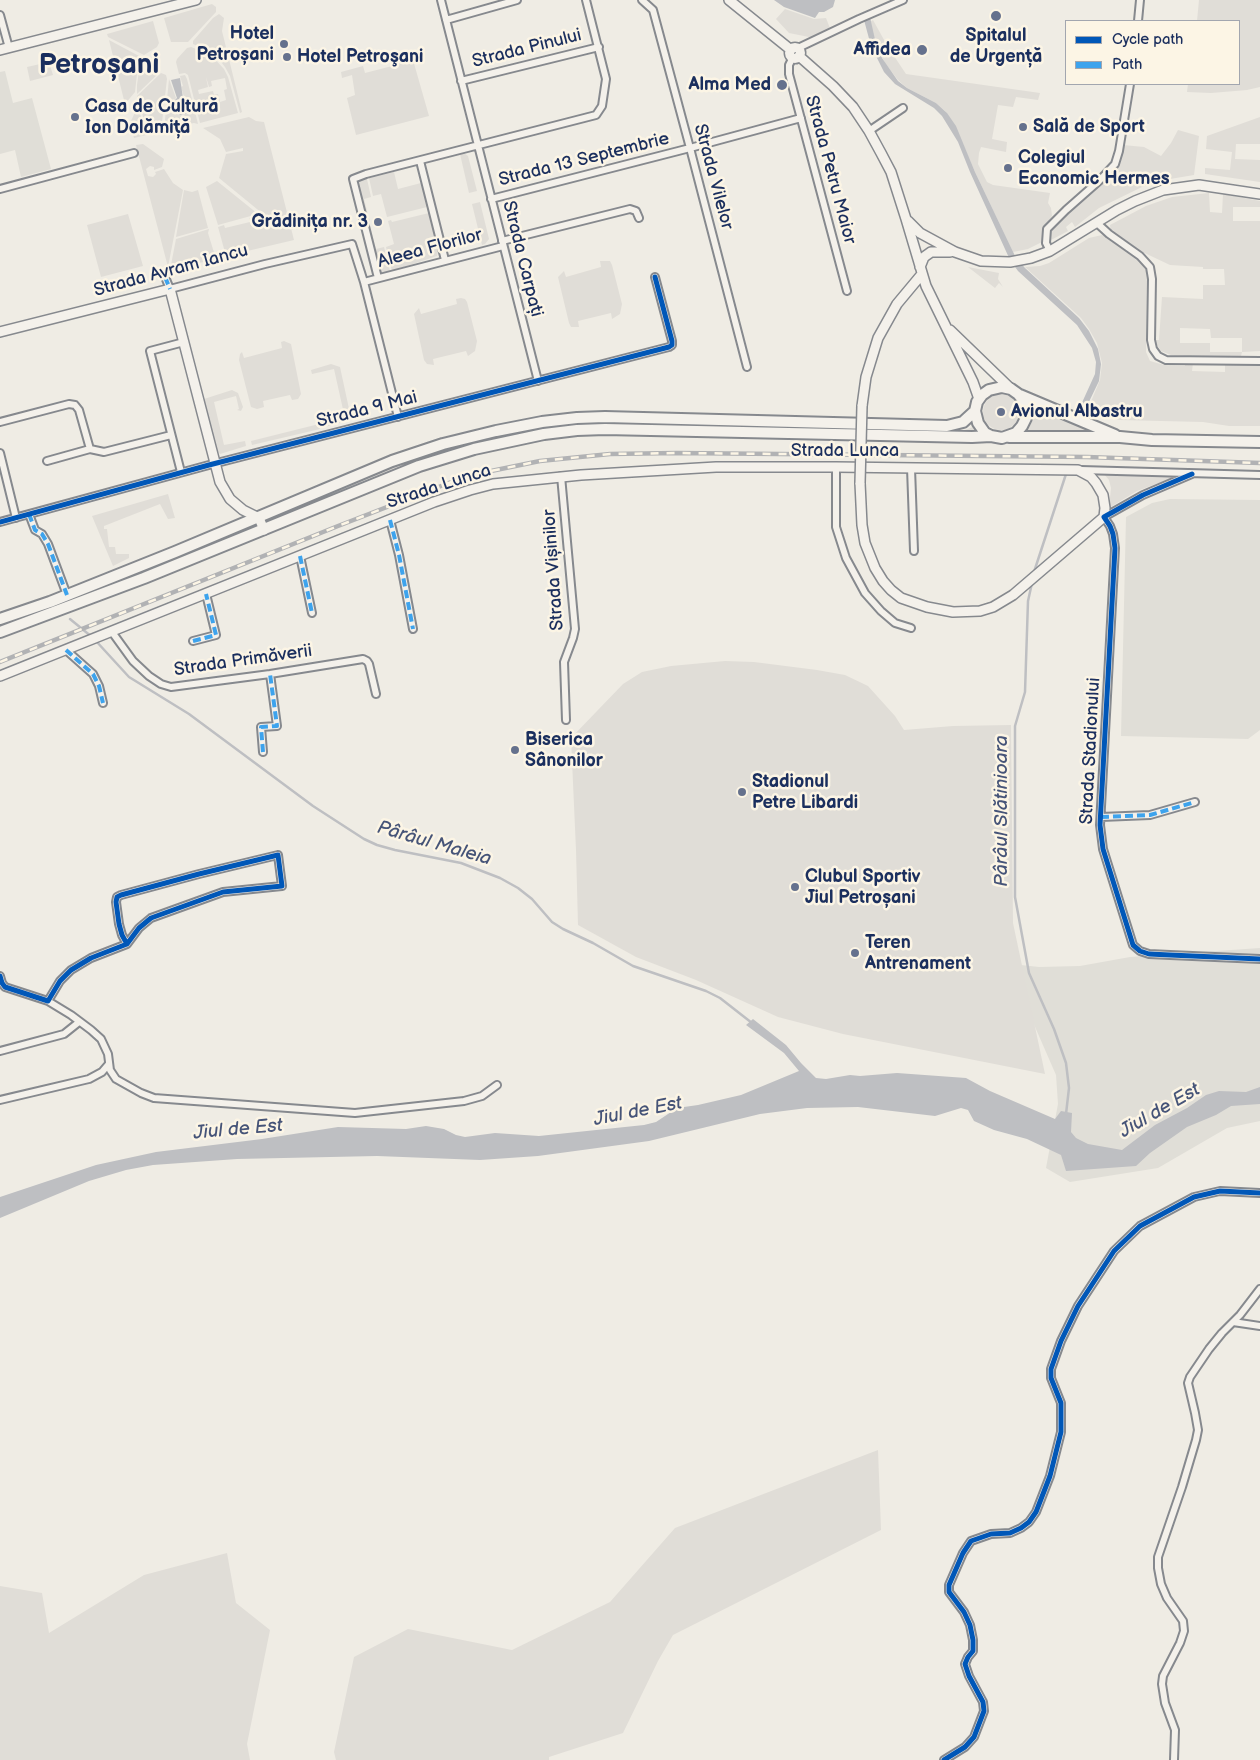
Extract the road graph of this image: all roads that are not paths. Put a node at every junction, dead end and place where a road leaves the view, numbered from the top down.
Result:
1 (196, 0) edge
2 (441, 0) edge
3 (517, 0) edge
4 (586, 0) edge
5 (642, 0) edge
6 (729, 0) edge
7 (903, 0) edge
8 (1140, 0) edge
9 (0, 15) edge
10 (446, 20) junction
11 (1138, 20) edge
12 (599, 47) junction
13 (5, 49) edge
14 (795, 53) junction
15 (461, 81) junction
16 (1130, 85) edge
17 (903, 108) dead end
18 (800, 118) junction
19 (869, 130) junction
20 (478, 146) junction
21 (690, 148) junction
22 (134, 153) dead end
23 (420, 160) junction
24 (0, 190) edge
25 (1260, 194) edge
26 (492, 199) junction
27 (639, 218) dead end
28 (906, 219) junction
29 (1097, 223) junction
30 (503, 243) junction
31 (352, 244) joint
32 (1050, 251) junction
33 (955, 252) junction
34 (445, 260) junction
35 (921, 271) junction
36 (165, 277) dead end
37 (656, 277) dead end
38 (378, 278) junction
39 (364, 282) junction
40 (170, 289) junction
41 (847, 291) dead end
42 (946, 326) junction
43 (0, 332) edge
44 (184, 342) junction
45 (380, 347) joint
46 (1260, 361) edge
47 (747, 367) dead end
48 (538, 381) junction
49 (1015, 391) junction
50 (979, 399) junction
51 (975, 411) junction
52 (398, 417) junction
53 (0, 422) edge
54 (172, 435) junction
55 (991, 436) junction
56 (1008, 437) junction
57 (1120, 438) junction
58 (1260, 442) edge
59 (90, 449) junction
60 (0, 453) edge
61 (47, 461) dead end
62 (216, 463) junction
63 (836, 466) junction
64 (911, 468) junction
65 (1078, 470) junction
66 (181, 472) junction
67 (1192, 474) junction
68 (1260, 475) edge
69 (561, 476) junction
70 (30, 514) junction
71 (1104, 517) junction
72 (16, 518) junction
73 (259, 518) junction
74 (390, 520) junction
75 (0, 522) edge
76 (264, 530) junction
77 (914, 551) dead end
78 (175, 552) junction
79 (300, 556) junction
80 (180, 564) junction
81 (139, 566) junction
82 (144, 578) junction
83 (108, 579) junction
84 (112, 591) junction
85 (68, 594) junction
86 (206, 594) junction
87 (75, 605) junction
88 (312, 613) dead end
89 (0, 619) edge
90 (911, 628) dead end
91 (413, 629) dead end
92 (0, 632) edge
93 (112, 632) junction
94 (193, 641) dead end
95 (66, 650) junction
96 (270, 674) junction
97 (0, 676) edge
98 (376, 694) dead end
99 (103, 703) dead end
100 (566, 720) dead end
101 (263, 752) dead end
102 (1195, 802) dead end
103 (1101, 817) junction
104 (127, 944) junction
105 (1260, 959) edge
106 (0, 976) edge
107 (2, 986) edge
108 (48, 1002) junction
109 (79, 1022) junction
110 (0, 1051) edge
111 (108, 1065) junction
112 (497, 1085) dead end
113 (0, 1100) edge
114 (1260, 1193) edge
115 (1260, 1289) edge
116 (1232, 1322) junction
117 (1260, 1326) edge
118 (944, 1760) edge
119 (1174, 1760) edge

1 - 13 main road
2 - 10 street, Strada Carpați
3 - 10 street
4 - 12 street
5 - 21 street, Strada Vilelor
6 - 14 main road
7 - 14 street
8 - 11 street
9 - 13 street
10 - 15 street, Strada Carpați
12 - 15 street, Strada Pinului
12 - 20 street
14 - 18 street, Strada Petru Maior
14 - 19 main road
15 - 20 street, Strada Carpați
16 - 32 street
17 - 19 street
18 - 21 street, Strada 13 Septembrie
18 - 41 street, Strada Petru Maior
19 - 28 main road
20 - 23 street
20 - 26 street, Strada Carpați
21 - 26 street, Strada 13 Septembrie
21 - 47 street, Strada Vilelor
22 - 24 street
23 - 34 street
23 - 38 street
25 - 29 main road
26 - 30 street, Strada Carpați
27 - 30 street, Aleea Florilor
28 - 33 main road
28 - 35 main road
29 - 32 main road
29 - 46 street
30 - 34 street, Aleea Florilor
30 - 48 street, Strada Carpați
31 - 39 street, Aleea Florilor
31 - 40 street, Strada Avram Iancu
32 - 33 main road
33 - 35 main road
34 - 38 street, Aleea Florilor
35 - 42 main road
35 - 71 main road, bridge
36 - 40 street
37 - 48 street, Strada 9 Mai
38 - 39 street, Aleea Florilor
39 - 45 street, Aleea Florilor
40 - 43 main road, Strada Avram Iancu
40 - 44 main road
42 - 49 main road
42 - 50 main road
44 - 54 street
44 - 62 main road
45 - 52 street, Strada 9 Mai
48 - 52 street, Strada 9 Mai
49 - 50 main road
49 - 56 main road
49 - 57 main road
50 - 51 main road
51 - 55 main road
51 - 73 main road
52 - 62 street, Strada 9 Mai
53 - 59 street
54 - 59 street
54 - 66 street
55 - 56 main road
55 - 76 main road
56 - 57 main road
57 - 58 main road
59 - 61 street
60 - 72 street
62 - 66 street, Strada 9 Mai
62 - 73 main road
63 - 64 main road, Strada Lunca
63 - 69 main road, Strada Lunca
63 - 90 street
64 - 65 main road, Strada Lunca
64 - 77 street, Strada Lunca
65 - 67 street, Strada Lunca
65 - 71 main road
66 - 70 street, Strada 9 Mai
67 - 68 street, Strada Lunca
67 - 71 street
69 - 74 main road, Strada Lunca
69 - 100 street, Strada Vișinilor
70 - 72 street, Strada 9 Mai
70 - 85 street
71 - 103 street, Strada Stadionului
72 - 75 street, Strada 9 Mai
73 - 76 main road
73 - 78 main road
74 - 79 main road, Strada Lunca
74 - 91 street
76 - 80 main road
78 - 80 main road
78 - 81 main road
79 - 86 main road, Strada Lunca
79 - 88 street
80 - 82 main road
81 - 82 main road
81 - 83 main road
82 - 84 main road
83 - 84 main road
83 - 85 main road
84 - 87 main road
85 - 87 main road
85 - 89 main road
86 - 93 main road, Strada Lunca
86 - 94 street
87 - 92 main road
93 - 95 main road, Strada Lunca
93 - 96 street, Strada Primăverii
95 - 97 main road, Strada Lunca
95 - 99 street
96 - 98 street, Strada Primăverii
96 - 101 street
102 - 103 street
103 - 105 street, Strada Stadionului
104 - 104 street
104 - 108 street
106 - 107 street
107 - 108 street
108 - 109 street
109 - 110 street
109 - 111 street
111 - 112 street
111 - 113 street
114 - 118 street
115 - 116 street
116 - 117 street
116 - 119 street

